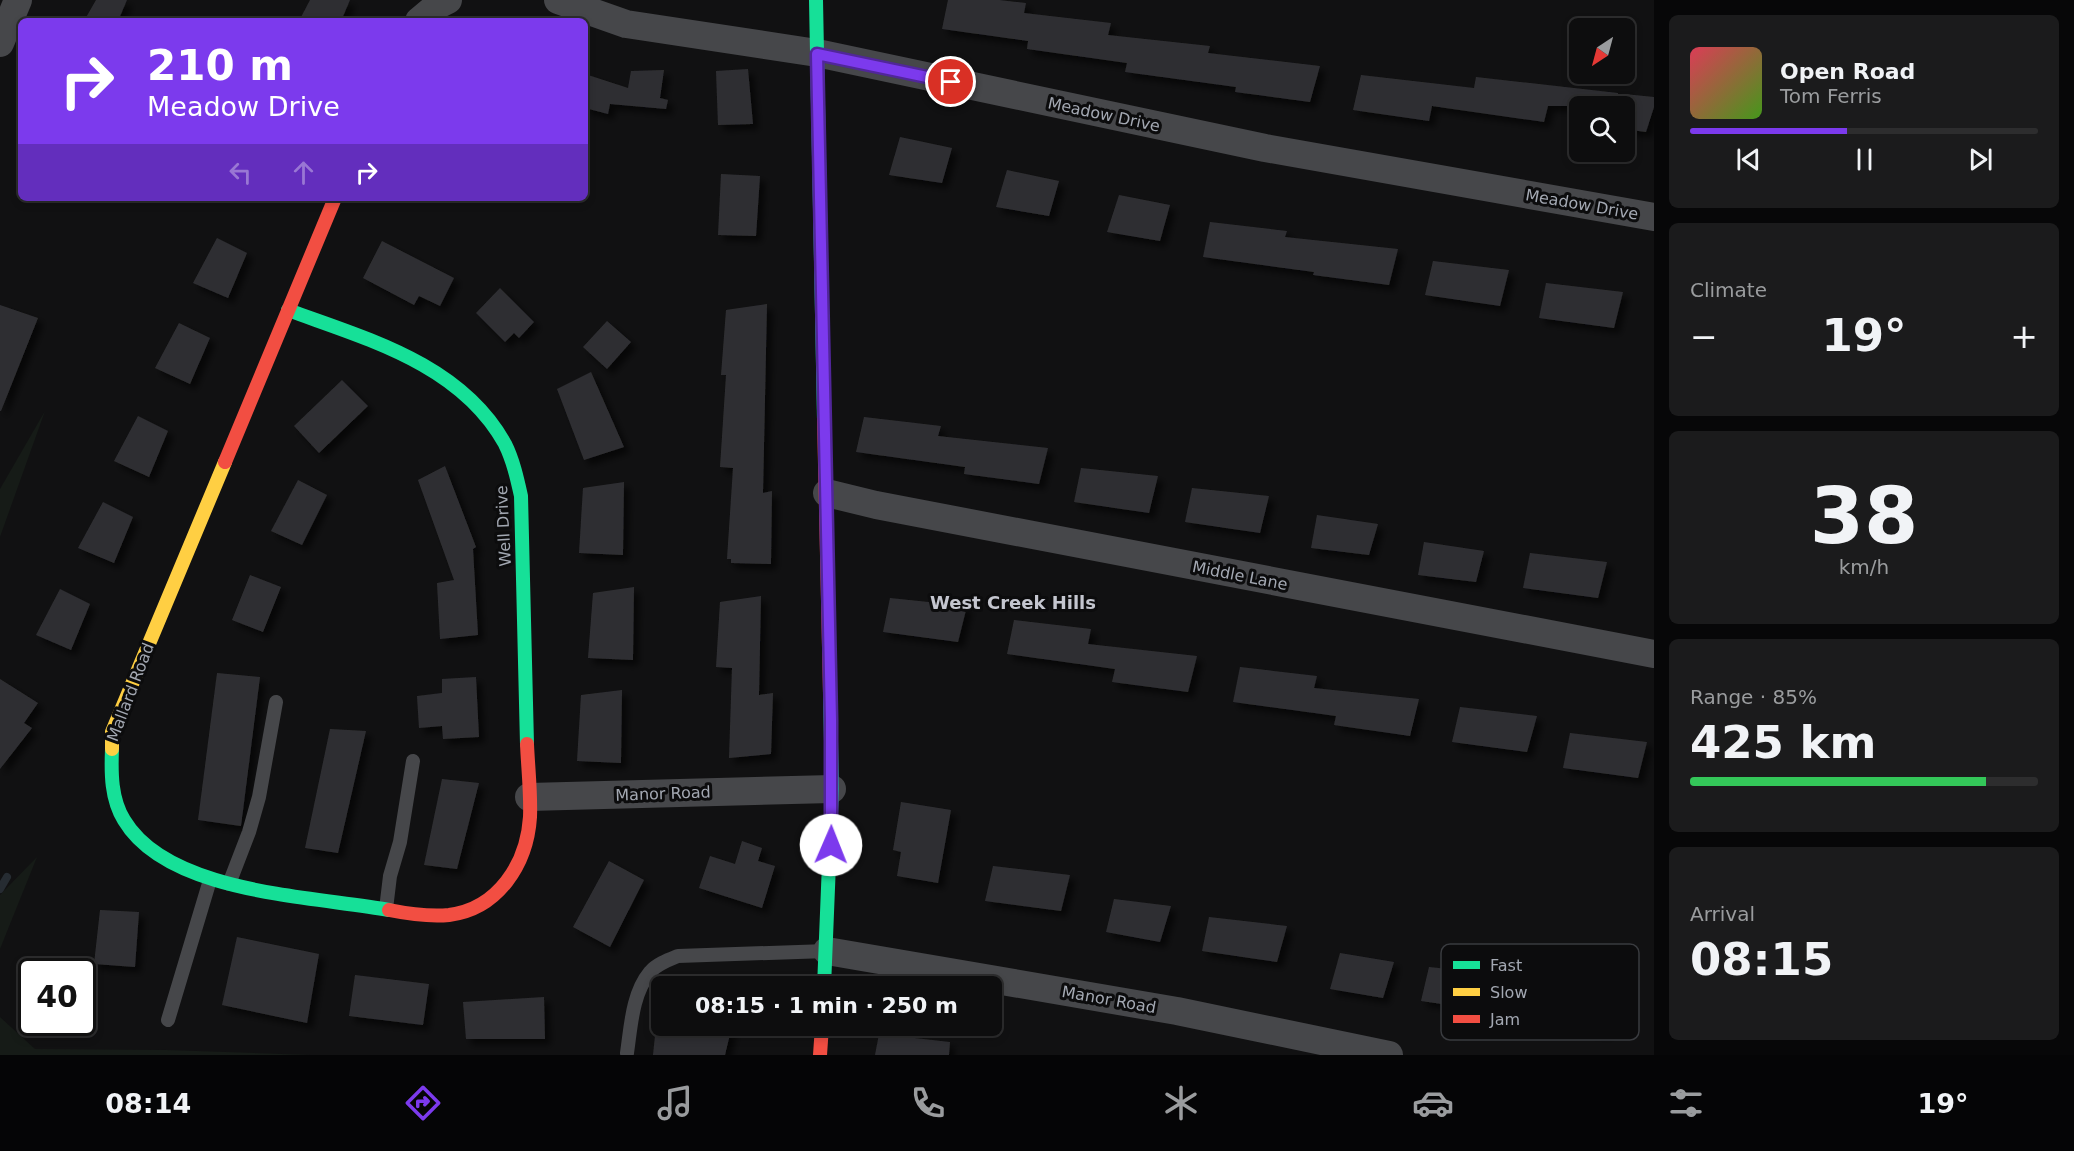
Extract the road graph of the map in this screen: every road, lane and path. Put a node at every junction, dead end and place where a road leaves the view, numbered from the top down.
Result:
1 (18, 0) edge
2 (448, 0) edge
3 (558, 0) edge
4 (816, 0) edge
5 (423, 18) edge
6 (0, 43) edge
7 (817, 54) junction
8 (334, 201) edge
9 (1654, 217) edge
10 (288, 310) junction
11 (827, 493) junction
12 (1654, 654) edge
13 (276, 702) dead end
14 (413, 761) dead end
15 (832, 789) junction
16 (529, 797) junction
17 (210, 880) junction
18 (229, 884) junction
19 (386, 910) junction
20 (826, 951) junction
21 (825, 976) edge
22 (168, 1020) dead end
23 (821, 1036) edge
24 (627, 1053) dead end
25 (820, 1055) edge
26 (1389, 1055) edge

1 - 6 street
2 - 5 street
3 - 7 street, Meadow Drive
4 - 7 street
7 - 9 street, Meadow Drive
7 - 11 street
8 - 10 street, Mallard Road
10 - 16 street, Well Drive
10 - 17 street, Mallard Road
11 - 12 street, Middle Lane
11 - 15 street
13 - 18 lane
14 - 19 lane
15 - 16 street, Manor Road
15 - 20 street
16 - 19 street, Mallard Road
17 - 18 street, Mallard Road
17 - 22 lane
18 - 19 street, Mallard Road
20 - 21 street
20 - 24 lane
20 - 26 street, Manor Road
23 - 25 street

